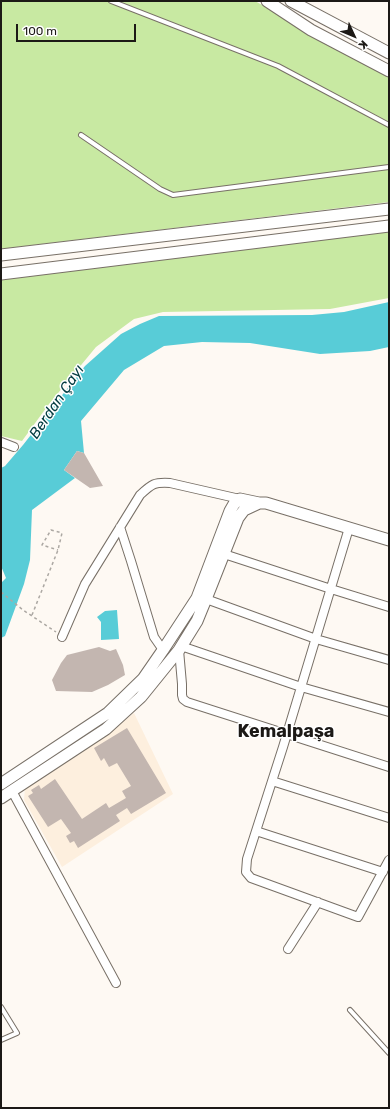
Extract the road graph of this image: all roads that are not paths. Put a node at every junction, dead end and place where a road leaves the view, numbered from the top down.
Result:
1 (111, 1) edge
2 (268, 1) edge
3 (290, 1) edge
4 (389, 53) edge
5 (389, 64) edge
6 (389, 72) edge
7 (389, 125) edge
8 (81, 135) dead end
9 (389, 167) edge
10 (389, 209) edge
11 (389, 226) edge
12 (1, 256) edge
13 (1, 274) edge
14 (1, 442) edge
15 (14, 447) dead end
16 (240, 499) junction
17 (259, 503) junction
18 (120, 528) junction
19 (349, 528) junction
20 (389, 540) edge
21 (224, 554) junction
22 (331, 589) junction
23 (206, 599) junction
24 (389, 607) edge
25 (62, 637) road end
26 (316, 639) junction
27 (180, 648) junction
28 (163, 650) junction
29 (389, 660) edge
30 (301, 687) junction
31 (389, 712) edge
32 (287, 735) junction
33 (389, 766) edge
34 (272, 781) junction
35 (1, 784) edge
36 (12, 791) junction
37 (1, 798) edge
38 (389, 818) edge
39 (256, 831) junction
40 (389, 860) edge
41 (383, 872) junction
42 (318, 902) junction
43 (288, 949) dead end
44 (116, 983) dead end
45 (1, 1007) edge
46 (350, 1010) dead end
47 (1, 1040) edge
48 (389, 1053) edge

1 - 7 lane
2 - 5 street
2 - 6 street
3 - 4 street
8 - 9 lane
10 - 12 street
11 - 13 street
14 - 15 street
16 - 17 street
16 - 18 street
16 - 28 street
17 - 19 street
17 - 21 street
18 - 25 street
18 - 28 street
19 - 20 street
19 - 22 street
21 - 22 street
21 - 23 street
22 - 24 street
22 - 26 street
23 - 26 street
23 - 27 street
26 - 29 street
26 - 30 street
27 - 30 street
27 - 32 street
27 - 36 street
28 - 35 street
30 - 31 street
30 - 32 street
32 - 33 street
32 - 34 street
34 - 38 street
34 - 39 street
36 - 37 street
36 - 44 street
39 - 41 street
39 - 42 street
40 - 41 street
41 - 42 street
42 - 43 street
45 - 47 lane
46 - 48 lane

